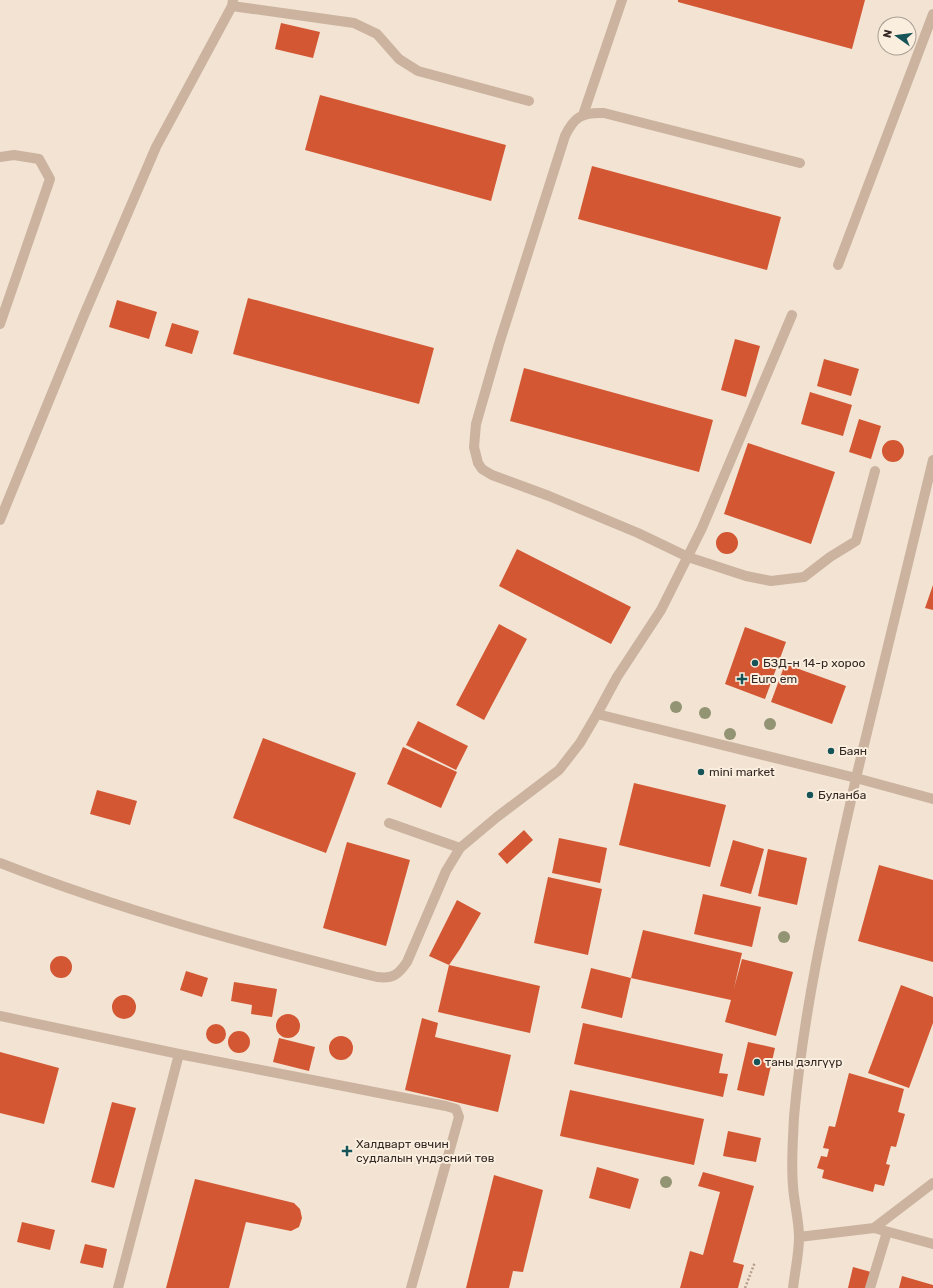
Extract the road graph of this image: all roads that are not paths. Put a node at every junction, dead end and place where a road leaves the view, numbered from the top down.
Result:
1 (622, 0) edge
2 (232, 3) edge
3 (933, 14) edge
4 (529, 101) dead end
5 (583, 115) junction
6 (0, 157) edge
7 (800, 163) dead end
8 (838, 265) dead end
9 (792, 315) dead end
10 (0, 324) edge
11 (933, 460) edge
12 (875, 471) dead end
13 (0, 520) edge
14 (688, 557) junction
15 (597, 714) junction
16 (856, 778) junction
17 (933, 799) edge
18 (389, 824) dead end
19 (460, 848) junction
20 (0, 863) edge
21 (0, 1016) edge
22 (179, 1054) junction
23 (933, 1183) edge
24 (874, 1228) junction
25 (887, 1232) junction
26 (799, 1237) junction
27 (933, 1244) edge
28 (118, 1288) edge
29 (411, 1288) edge
30 (793, 1288) edge
31 (870, 1288) edge

1 - 5 street
2 - 4 street
2 - 13 street
3 - 8 street
5 - 7 street
5 - 14 street
6 - 10 street
9 - 14 street
11 - 16 street
12 - 14 street
14 - 15 street
15 - 16 street
15 - 19 street
16 - 17 street
16 - 26 street
18 - 19 street
19 - 20 street
21 - 22 street
22 - 28 street
22 - 29 street
23 - 24 street
24 - 25 street
24 - 26 street
25 - 27 street
25 - 31 street
26 - 30 street

